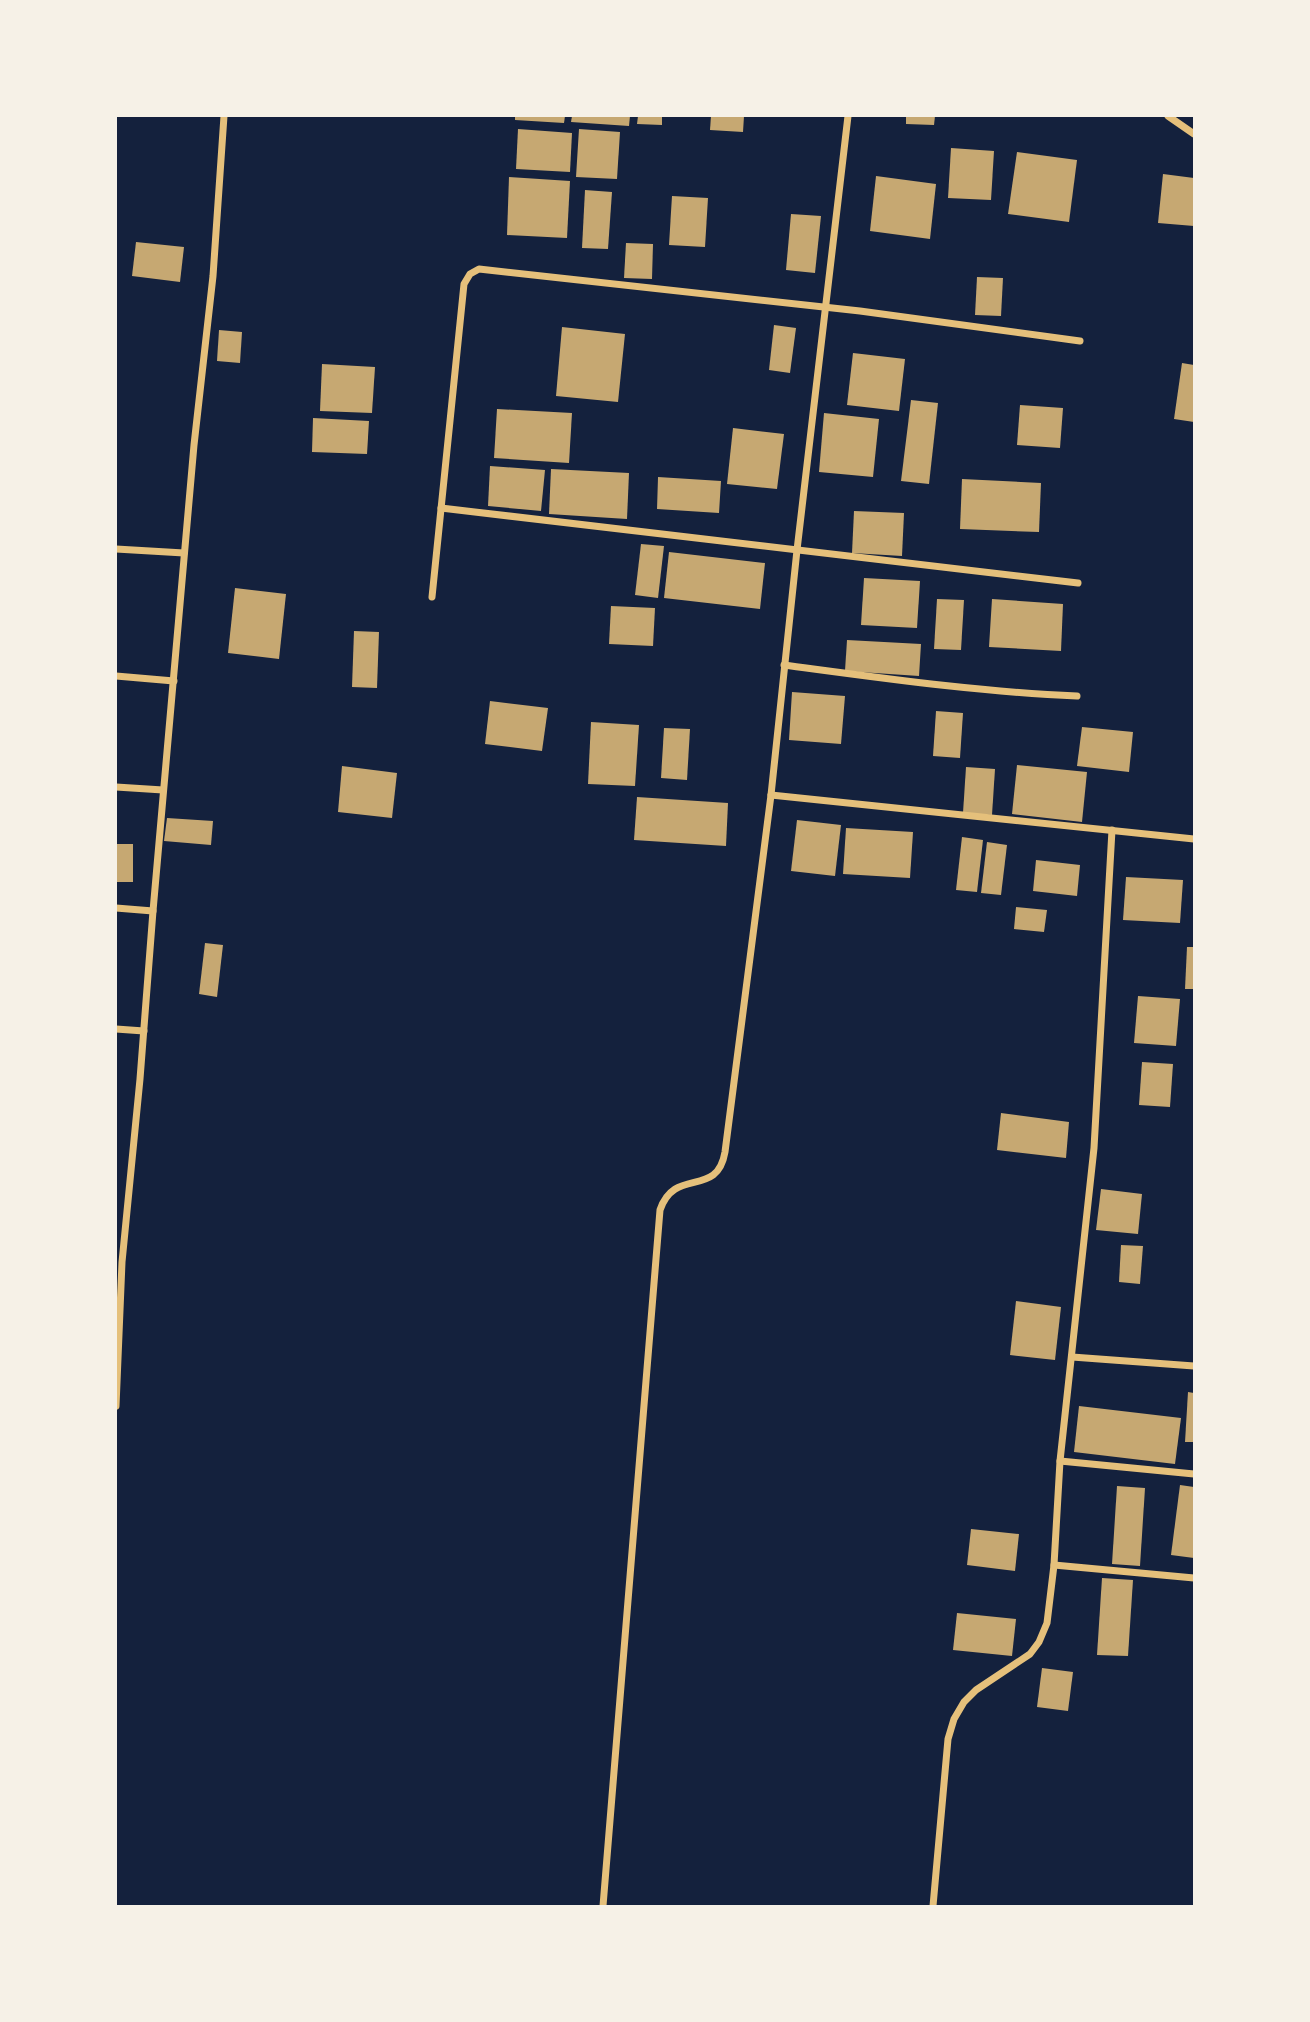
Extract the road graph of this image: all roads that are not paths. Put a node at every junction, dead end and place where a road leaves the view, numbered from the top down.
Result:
1 (223, 116) edge
2 (848, 116) edge
3 (1168, 116) edge
4 (1195, 134) edge
5 (826, 307) junction
6 (1080, 341) dead end
7 (441, 508) junction
8 (116, 549) edge
9 (797, 550) junction
10 (184, 553) junction
11 (1078, 583) dead end
12 (432, 597) dead end
13 (784, 665) junction
14 (116, 676) edge
15 (174, 681) junction
16 (1077, 696) dead end
17 (116, 787) edge
18 (163, 790) junction
19 (771, 795) junction
20 (1112, 830) junction
21 (1195, 839) edge
22 (116, 908) edge
23 (152, 911) junction
24 (116, 1029) edge
25 (144, 1031) junction
26 (1072, 1357) junction
27 (1195, 1366) edge
28 (116, 1406) edge
29 (1060, 1461) junction
30 (1195, 1474) edge
31 (1054, 1565) junction
32 (1195, 1578) edge
33 (603, 1906) edge
34 (933, 1906) edge

1 - 10 street
2 - 5 street
3 - 4 street
5 - 6 street
5 - 7 street
5 - 9 street
7 - 9 street
7 - 12 street
8 - 10 street
9 - 11 street
9 - 13 street
10 - 15 street
13 - 16 street
13 - 19 street
14 - 15 street
15 - 18 street
17 - 18 street
18 - 23 street
19 - 20 street
19 - 33 street
20 - 21 street
20 - 26 street
22 - 23 street
23 - 25 street
24 - 25 street
25 - 28 street
26 - 27 street
26 - 29 street
29 - 30 street
29 - 31 street
31 - 32 street
31 - 34 street

